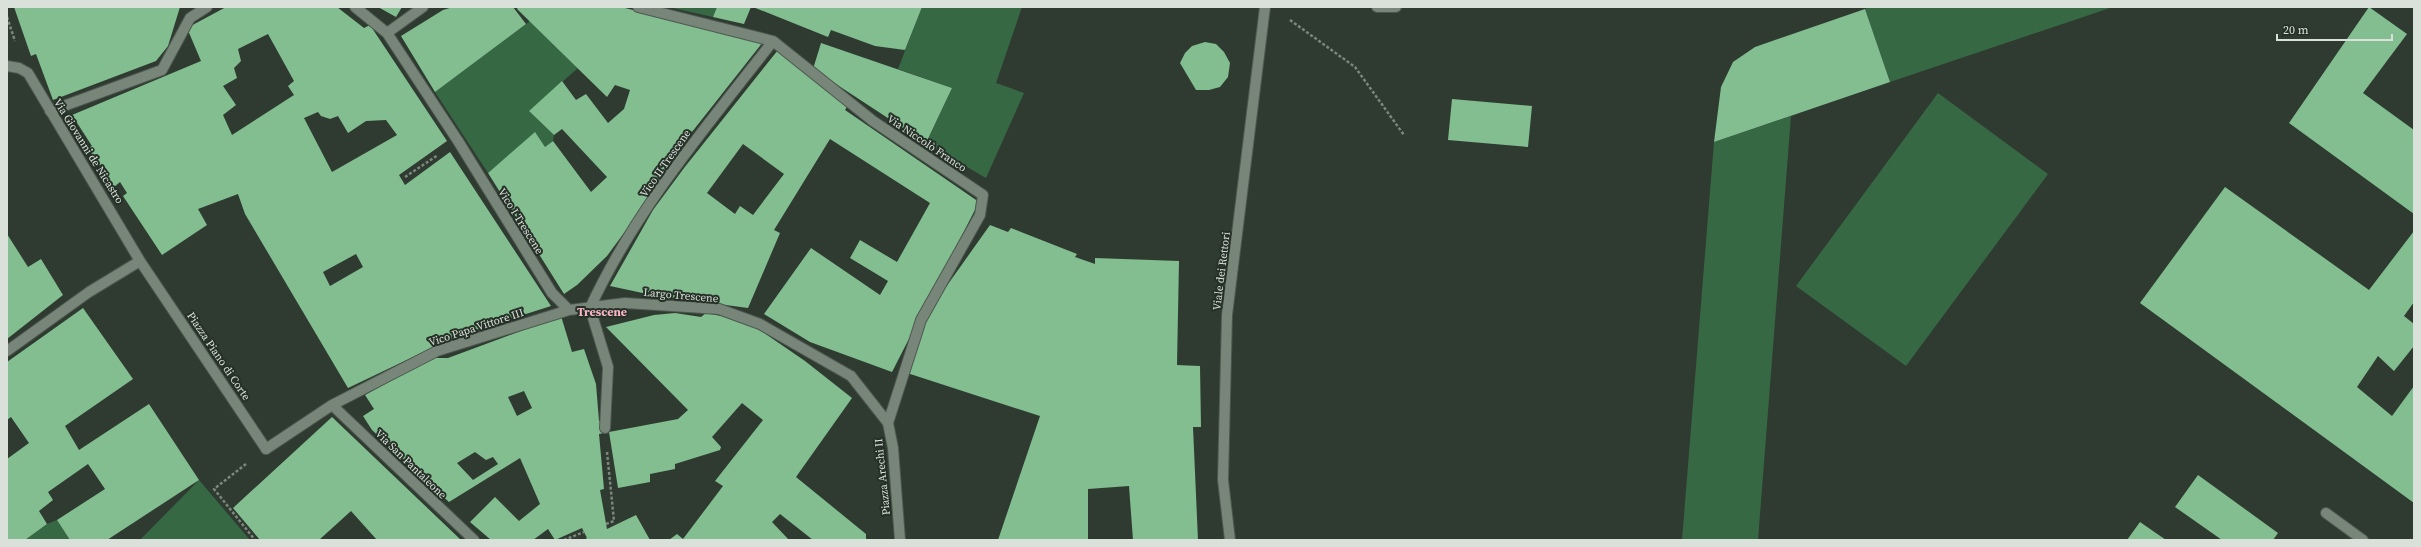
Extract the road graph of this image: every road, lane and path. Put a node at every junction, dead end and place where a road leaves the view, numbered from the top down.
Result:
1 (207, 7) edge
2 (355, 7) edge
3 (421, 7) edge
4 (638, 7) edge
5 (1265, 7) edge
6 (1377, 7) edge
7 (1396, 7) edge
8 (1284, 16) dead end
9 (387, 33) junction
10 (773, 41) junction
11 (7, 66) edge
12 (50, 111) junction
13 (1404, 136) dead end
14 (458, 141) junction
15 (405, 177) dead end
16 (140, 261) junction
17 (590, 308) junction
18 (569, 310) junction
19 (7, 351) edge
20 (851, 376) joint
21 (332, 405) junction
22 (888, 423) junction
23 (605, 428) joint
24 (266, 449) junction
25 (2326, 513) dead end
26 (606, 524) dead end
27 (584, 532) dead end
28 (255, 540) edge
29 (474, 540) edge
30 (564, 540) edge
31 (900, 540) edge
32 (1230, 540) edge
33 (2363, 540) edge

1 - 12 street
2 - 9 street
3 - 9 street
4 - 10 street, Via Niccolò Franco
5 - 32 street, Viale dei Rettori
6 - 7 street
8 - 13 path
9 - 14 street, Vico I Trescene
10 - 17 street, Vico II Trescene
10 - 22 street, Via Niccolò Franco
11 - 12 street, Via Giovanni de Nicastro
12 - 16 street, Via Giovanni de Nicastro
14 - 15 path
14 - 18 street, Vico I Trescene
16 - 19 street
16 - 24 street, Piazza Piano di Corte
17 - 18 street, Vico Papa Vittore III
17 - 20 street, Largo Trescene
17 - 23 street
18 - 21 street, Vico Papa Vittore III
20 - 22 street, Piazza Arechi II
21 - 24 street
21 - 29 street, Via San Pantaleone
22 - 31 street, Piazza Arechi II
23 - 26 path
24 - 28 path
25 - 33 street
27 - 30 path

